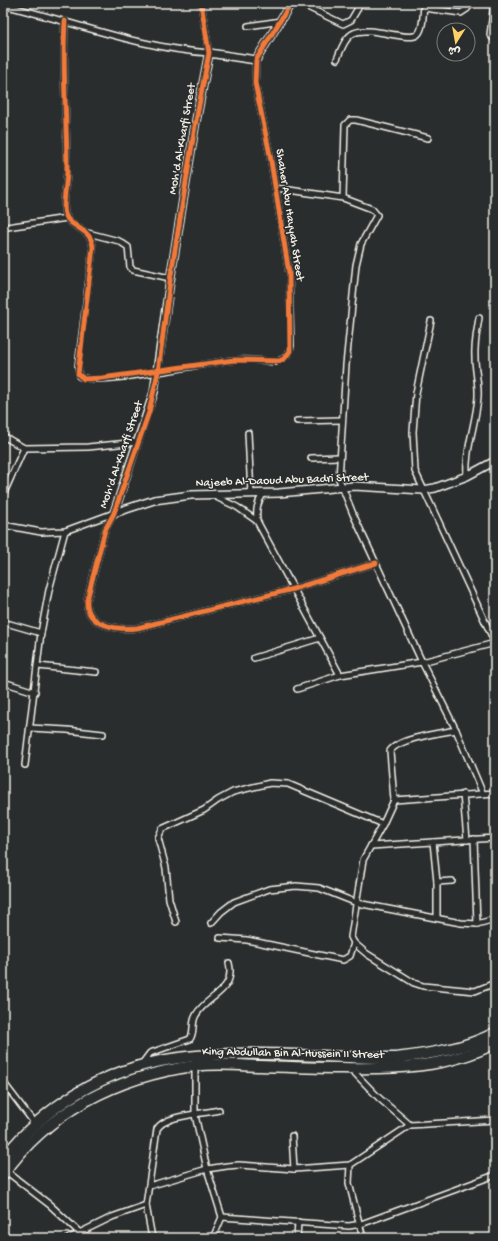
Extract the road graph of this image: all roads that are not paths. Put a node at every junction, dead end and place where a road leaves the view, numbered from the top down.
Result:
1 (201, 3) edge
2 (292, 3) edge
3 (299, 3) edge
4 (361, 3) edge
5 (471, 3) edge
6 (494, 3) edge
7 (3, 5) edge
8 (424, 6) edge
9 (65, 21) junction
10 (281, 21) junction
11 (248, 26) dead end
12 (495, 40) edge
13 (209, 53) junction
14 (337, 59) dead end
15 (256, 60) junction
16 (428, 138) dead end
17 (276, 188) junction
18 (344, 198) junction
19 (67, 218) junction
20 (7, 227) dead end
21 (87, 233) junction
22 (170, 278) junction
23 (479, 318) dead end
24 (431, 320) dead end
25 (158, 372) junction
26 (342, 420) junction
27 (297, 421) dead end
28 (248, 434) dead end
29 (3, 436) edge
30 (138, 442) junction
31 (24, 448) junction
32 (339, 457) junction
33 (310, 458) dead end
34 (495, 461) edge
35 (467, 476) junction
36 (341, 487) junction
37 (423, 490) junction
38 (3, 493) edge
39 (251, 494) junction
40 (263, 494) junction
41 (214, 496) junction
42 (114, 513) junction
43 (257, 521) junction
44 (3, 524) edge
45 (64, 531) junction
46 (376, 563) junction
47 (292, 589) junction
48 (3, 622) edge
49 (41, 633) junction
50 (320, 638) junction
51 (495, 643) edge
52 (254, 658) dead end
53 (422, 662) junction
54 (38, 666) junction
55 (96, 672) dead end
56 (340, 675) junction
57 (3, 682) edge
58 (297, 689) dead end
59 (35, 692) junction
60 (30, 728) junction
61 (456, 730) junction
62 (103, 734) dead end
63 (25, 764) dead end
64 (495, 793) edge
65 (463, 794) junction
66 (483, 794) junction
67 (394, 800) junction
68 (384, 824) junction
69 (495, 838) edge
70 (474, 839) junction
71 (467, 840) junction
72 (434, 842) junction
73 (371, 846) junction
74 (452, 881) dead end
75 (437, 882) junction
76 (357, 903) junction
77 (438, 918) junction
78 (495, 919) edge
79 (176, 922) dead end
80 (211, 924) dead end
81 (477, 924) junction
82 (220, 938) dead end
83 (354, 943) junction
84 (229, 962) dead end
85 (495, 983) edge
86 (495, 1033) edge
87 (495, 1043) edge
88 (140, 1066) junction
89 (195, 1066) junction
90 (350, 1068) junction
91 (3, 1082) edge
92 (219, 1110) dead end
93 (195, 1115) junction
94 (495, 1120) edge
95 (35, 1124) junction
96 (410, 1125) junction
97 (292, 1136) dead end
98 (3, 1159) edge
99 (350, 1165) junction
100 (207, 1169) junction
101 (294, 1169) junction
102 (4, 1173) edge
103 (495, 1175) edge
104 (149, 1186) junction
105 (146, 1205) junction
106 (222, 1217) junction
107 (298, 1222) junction
108 (361, 1224) junction
109 (79, 1232) junction
110 (69, 1238) edge
111 (152, 1238) edge
112 (213, 1238) edge
113 (298, 1238) edge
114 (363, 1238) edge

1 - 13 street, Moh'd Al-Kharfi Street
2 - 10 street
3 - 4 street
5 - 8 street
6 - 12 street
7 - 9 street
8 - 14 street
9 - 13 street
9 - 19 street
10 - 11 street
10 - 15 street
13 - 15 street
13 - 22 street, Moh'd Al-Kharfi Street
15 - 17 street, Shaher Abu Hayyah Street
16 - 18 street
17 - 18 street
17 - 25 street, Shaher Abu Hayyah Street
18 - 26 street
19 - 20 street
19 - 21 street
21 - 22 street
21 - 25 street
22 - 25 street, Moh'd Al-Kharfi Street
23 - 35 street
24 - 37 street
25 - 30 street, Moh'd Al-Kharfi Street
26 - 27 street
26 - 32 street
28 - 39 street
29 - 31 street
30 - 31 street
30 - 42 street, Moh'd Al-Kharfi Street
31 - 38 street
32 - 33 street
32 - 36 street
34 - 35 street, Najeeb Al-Daoud Abu Badri Street
35 - 37 street, Najeeb Al-Daoud Abu Badri Street
36 - 37 street, Najeeb Al-Daoud Abu Badri Street
36 - 40 street, Najeeb Al-Daoud Abu Badri Street
36 - 46 street
37 - 51 street
39 - 40 street, Najeeb Al-Daoud Abu Badri Street
39 - 41 street, Najeeb Al-Daoud Abu Badri Street
40 - 43 street
41 - 42 street, Najeeb Al-Daoud Abu Badri Street
41 - 43 street
42 - 45 street
42 - 47 street, Moh'd Al-Kharfi Street
43 - 47 street
44 - 45 street
45 - 49 street
46 - 47 street, Moh'd Al-Kharfi Street
46 - 53 street
47 - 50 street
48 - 49 street
49 - 54 street
50 - 52 street
50 - 56 street
51 - 53 street
53 - 56 street
53 - 61 street
54 - 55 street
54 - 59 street
56 - 58 street
57 - 59 street
59 - 60 street
60 - 62 street
60 - 63 street
61 - 66 street
61 - 67 street
64 - 66 street
65 - 66 street
65 - 67 street
65 - 71 street
67 - 68 street
68 - 73 street
68 - 79 street
69 - 70 street
70 - 71 street
70 - 81 street
71 - 72 street
72 - 73 street
72 - 75 street
73 - 76 street
74 - 75 street
75 - 77 street
76 - 77 street
76 - 80 street
76 - 83 street
77 - 81 street
78 - 81 street
82 - 83 street
83 - 85 street
84 - 88 street
86 - 88 highway, King Abdullah Bin Al-Hussein II Street
87 - 90 highway, King Abdullah Bin Al-Hussein II Street
88 - 95 highway, King Abdullah Bin Al-Hussein II Street
89 - 90 highway, King Abdullah Bin Al-Hussein II Street
89 - 93 street
89 - 102 highway, King Abdullah Bin Al-Hussein II Street
90 - 96 street
91 - 95 street
92 - 93 street
93 - 100 street
93 - 104 street
94 - 96 street
95 - 98 highway, King Abdullah Bin Al-Hussein II Street
96 - 99 street
97 - 101 street
99 - 101 street
99 - 108 street
100 - 101 street
100 - 104 street
100 - 106 street
102 - 109 street
103 - 108 street
104 - 105 street
105 - 109 street
105 - 111 street
106 - 107 street
106 - 112 street
107 - 108 street
107 - 113 street
108 - 114 street
109 - 110 street

